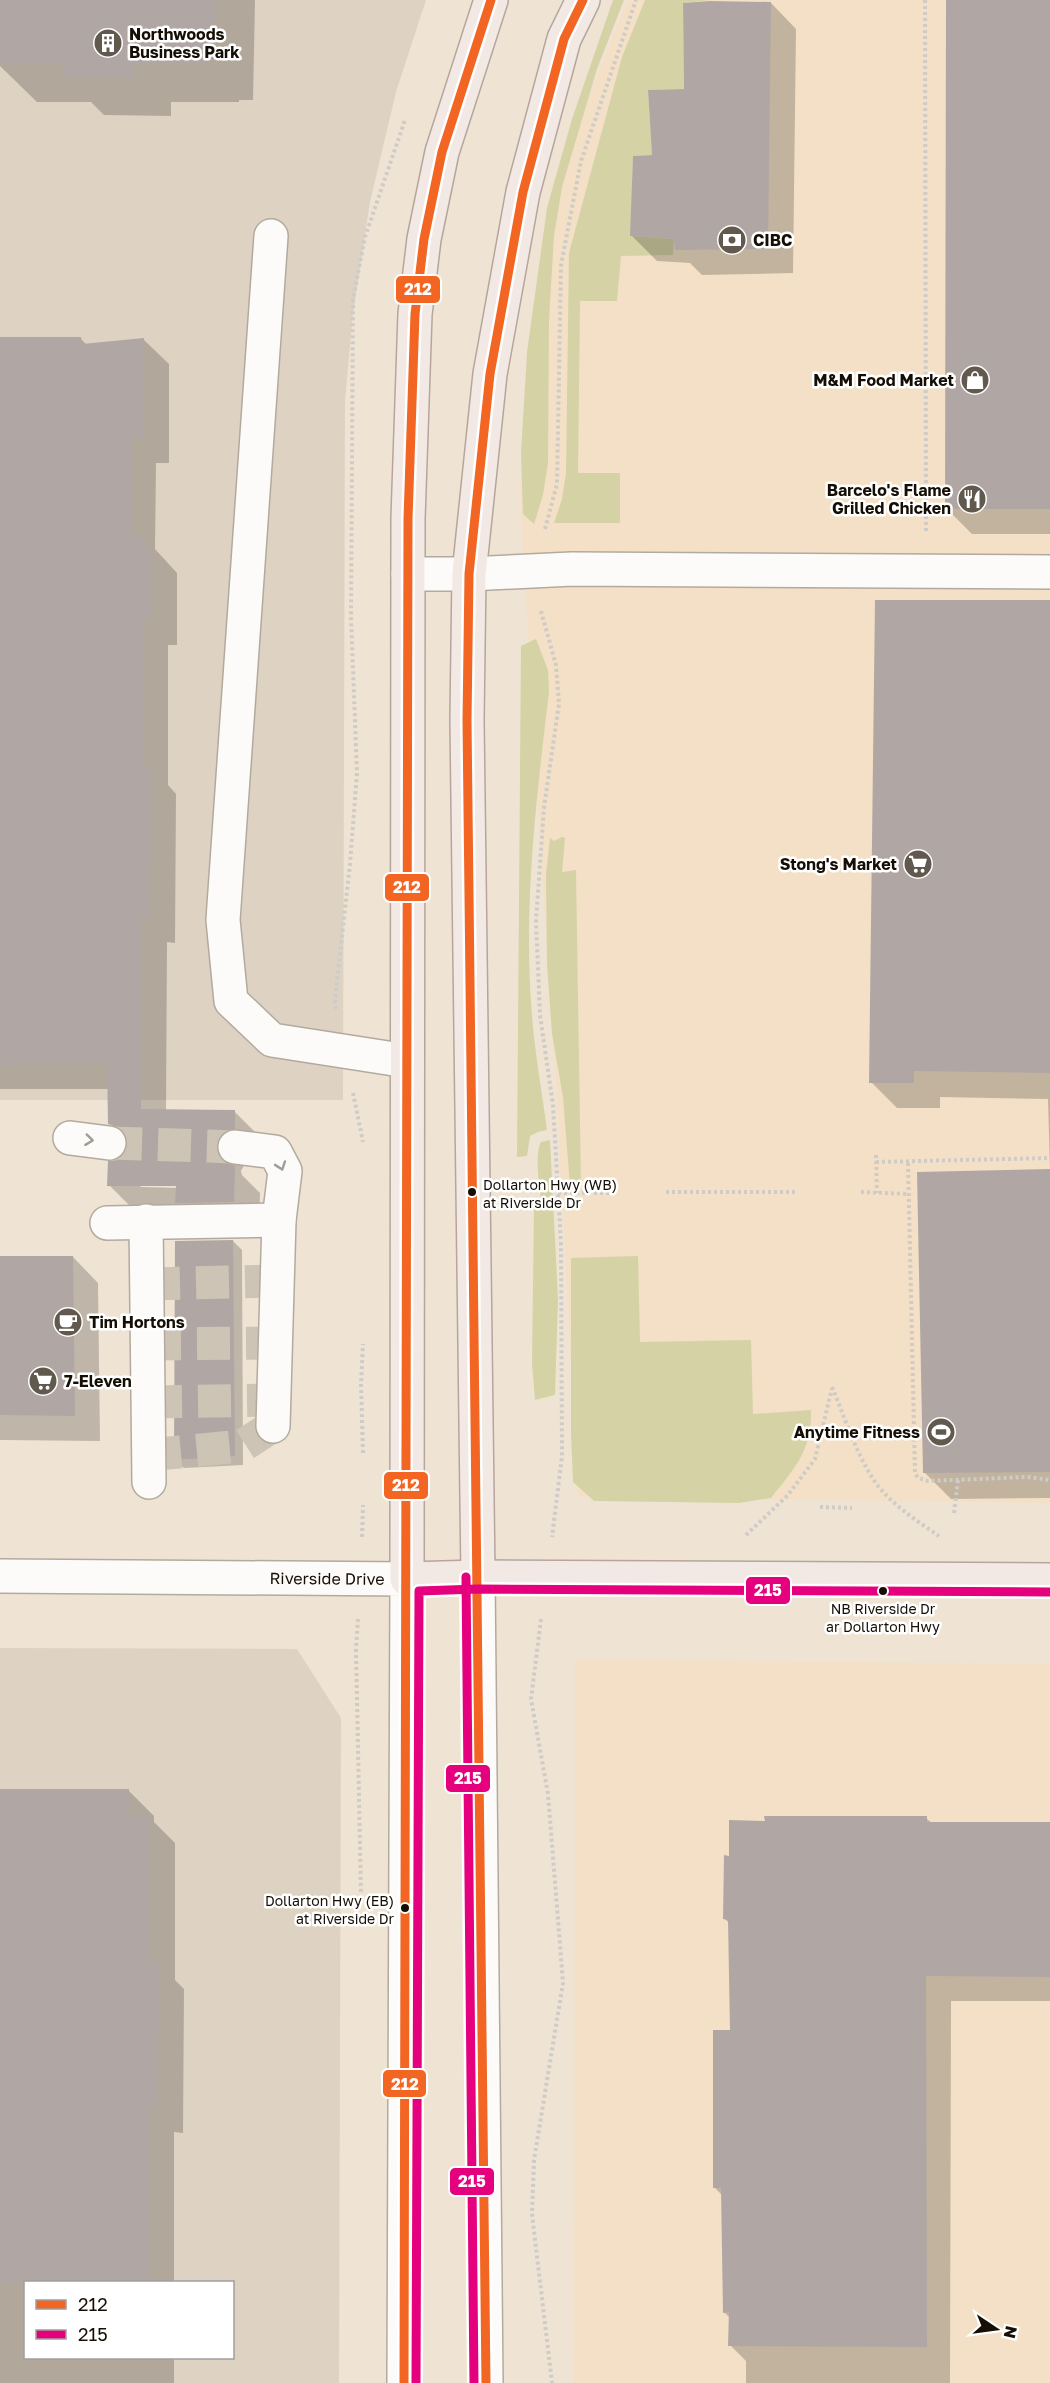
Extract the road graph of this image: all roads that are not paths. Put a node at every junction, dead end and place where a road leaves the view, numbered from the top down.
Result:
1 (491, 0) edge
2 (583, 0) edge
3 (271, 236) dead end
4 (1050, 572) edge
5 (408, 574) junction
6 (469, 574) junction
7 (407, 1061) junction
8 (70, 1138) dead end
9 (109, 1143) tunnel mouth
10 (235, 1147) tunnel mouth
11 (279, 1220) junction
12 (146, 1221) junction
13 (107, 1223) dead end
14 (273, 1426) dead end
15 (150, 1482) dead end
16 (0, 1576) edge
17 (478, 1577) junction
18 (407, 1579) junction
19 (1050, 1580) edge
20 (404, 2383) edge
21 (486, 2383) edge

1 - 5 main road
2 - 6 main road
3 - 7 street
4 - 6 street
5 - 6 street
5 - 7 main road
6 - 17 main road
7 - 18 main road
8 -> 9 street
10 -> 11 street
11 - 12 street
11 - 14 street
12 - 13 street
12 - 15 street
16 - 18 street, Riverside Drive
17 - 18 main road, Riverside Drive
17 - 19 main road, Riverside Drive
17 - 21 street
18 - 20 street

